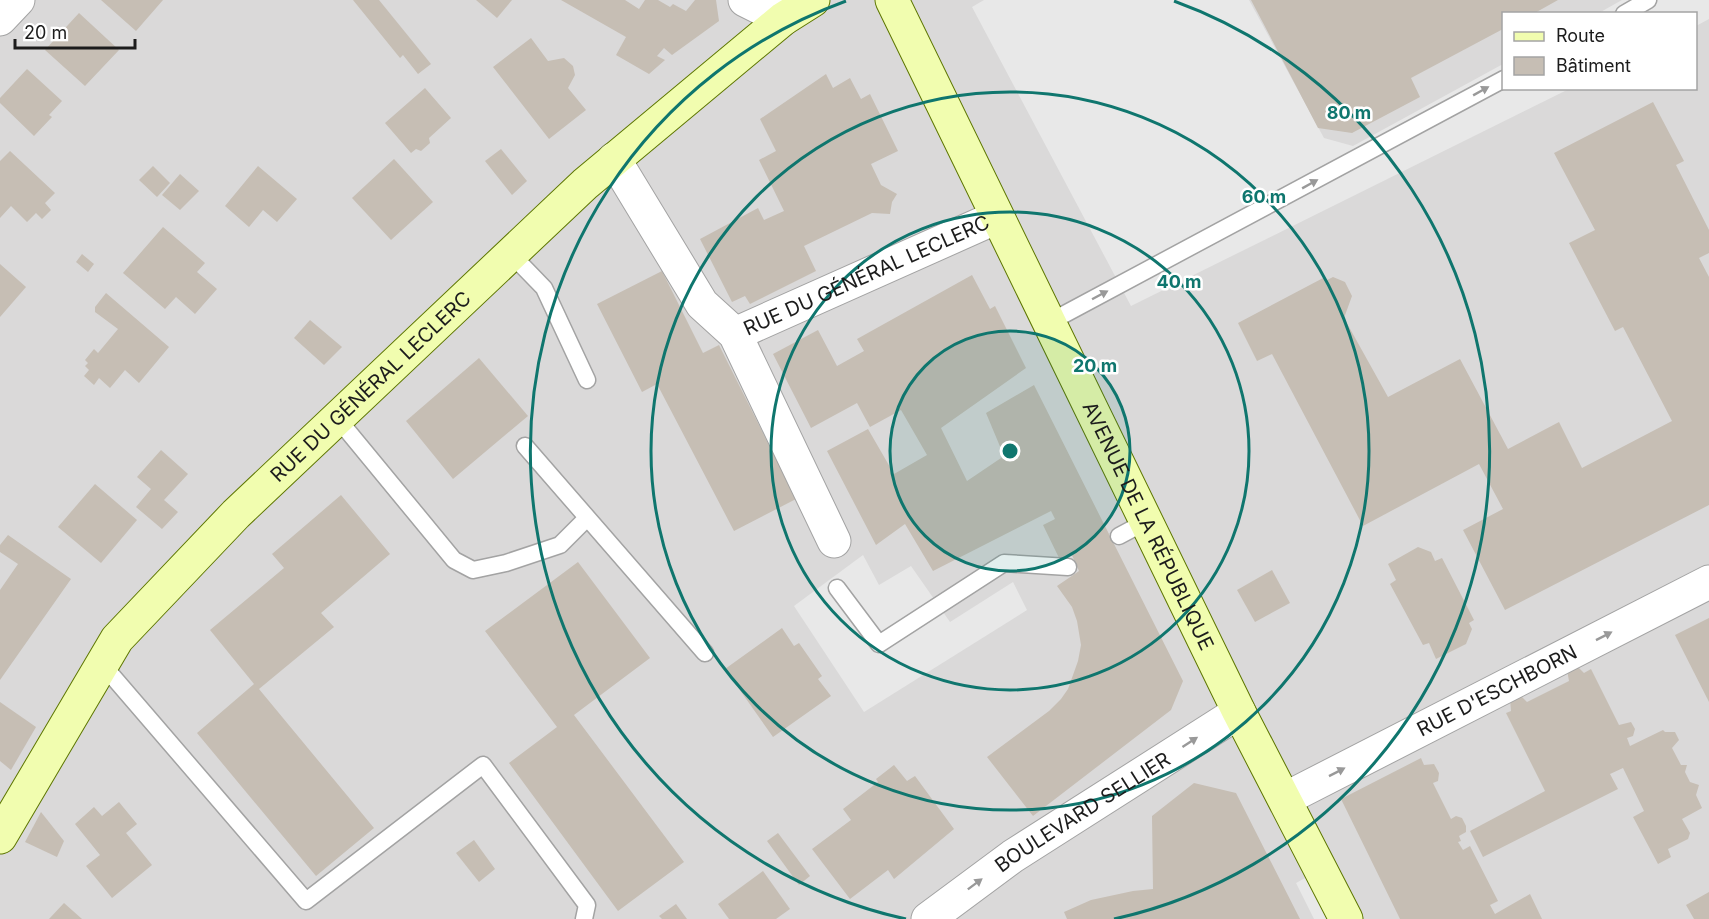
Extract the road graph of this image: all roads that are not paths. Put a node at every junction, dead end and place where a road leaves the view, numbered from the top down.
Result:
1 (18, 0) edge
2 (745, 0) edge
3 (813, 0) edge
4 (892, 0) edge
5 (1648, 0) edge
6 (1627, 12) edge
7 (0, 19) edge
8 (783, 19) junction
9 (1502, 80) edge
10 (614, 159) junction
11 (997, 217) junction
12 (511, 254) junction
13 (1048, 323) junction
14 (735, 334) junction
15 (587, 380) dead end
16 (337, 418) junction
17 (525, 446) dead end
18 (587, 518) junction
19 (1147, 521) junction
20 (1119, 536) dead end
21 (834, 541) dead end
22 (1068, 567) dead end
23 (1709, 582) edge
24 (837, 588) dead end
25 (705, 653) dead end
26 (102, 664) junction
27 (1239, 712) junction
28 (1285, 799) junction
29 (0, 837) edge
30 (584, 919) edge
31 (928, 919) edge
32 (1346, 919) edge

1 - 7 street
2 - 8 street
3 - 8 street, RUE DU GÉNÉRAL LECLERC
4 - 11 street, AVENUE DE LA RÉPUBLIQUE
5 - 6 lane
8 - 10 street, RUE DU GÉNÉRAL LECLERC
13 -> 9 lane
10 - 12 street, RUE DU GÉNÉRAL LECLERC
10 - 14 street
11 - 13 street, AVENUE DE LA RÉPUBLIQUE
11 - 14 street, RUE DU GÉNÉRAL LECLERC
12 - 15 lane
12 - 16 street, RUE DU GÉNÉRAL LECLERC
13 - 19 street, AVENUE DE LA RÉPUBLIQUE
14 - 21 street
16 - 18 lane
16 - 26 street, RUE DU GÉNÉRAL LECLERC
17 - 18 lane
18 - 25 lane
19 - 20 lane
19 - 27 street, AVENUE DE LA RÉPUBLIQUE
22 - 24 lane
28 -> 23 street, RUE D'ESCHBORN
26 - 29 street, RUE DU GÉNÉRAL LECLERC
26 - 30 lane
27 - 28 street, AVENUE DE LA RÉPUBLIQUE
31 -> 27 street, BOULEVARD SELLIER
28 - 32 street, AVENUE DE LA RÉPUBLIQUE

